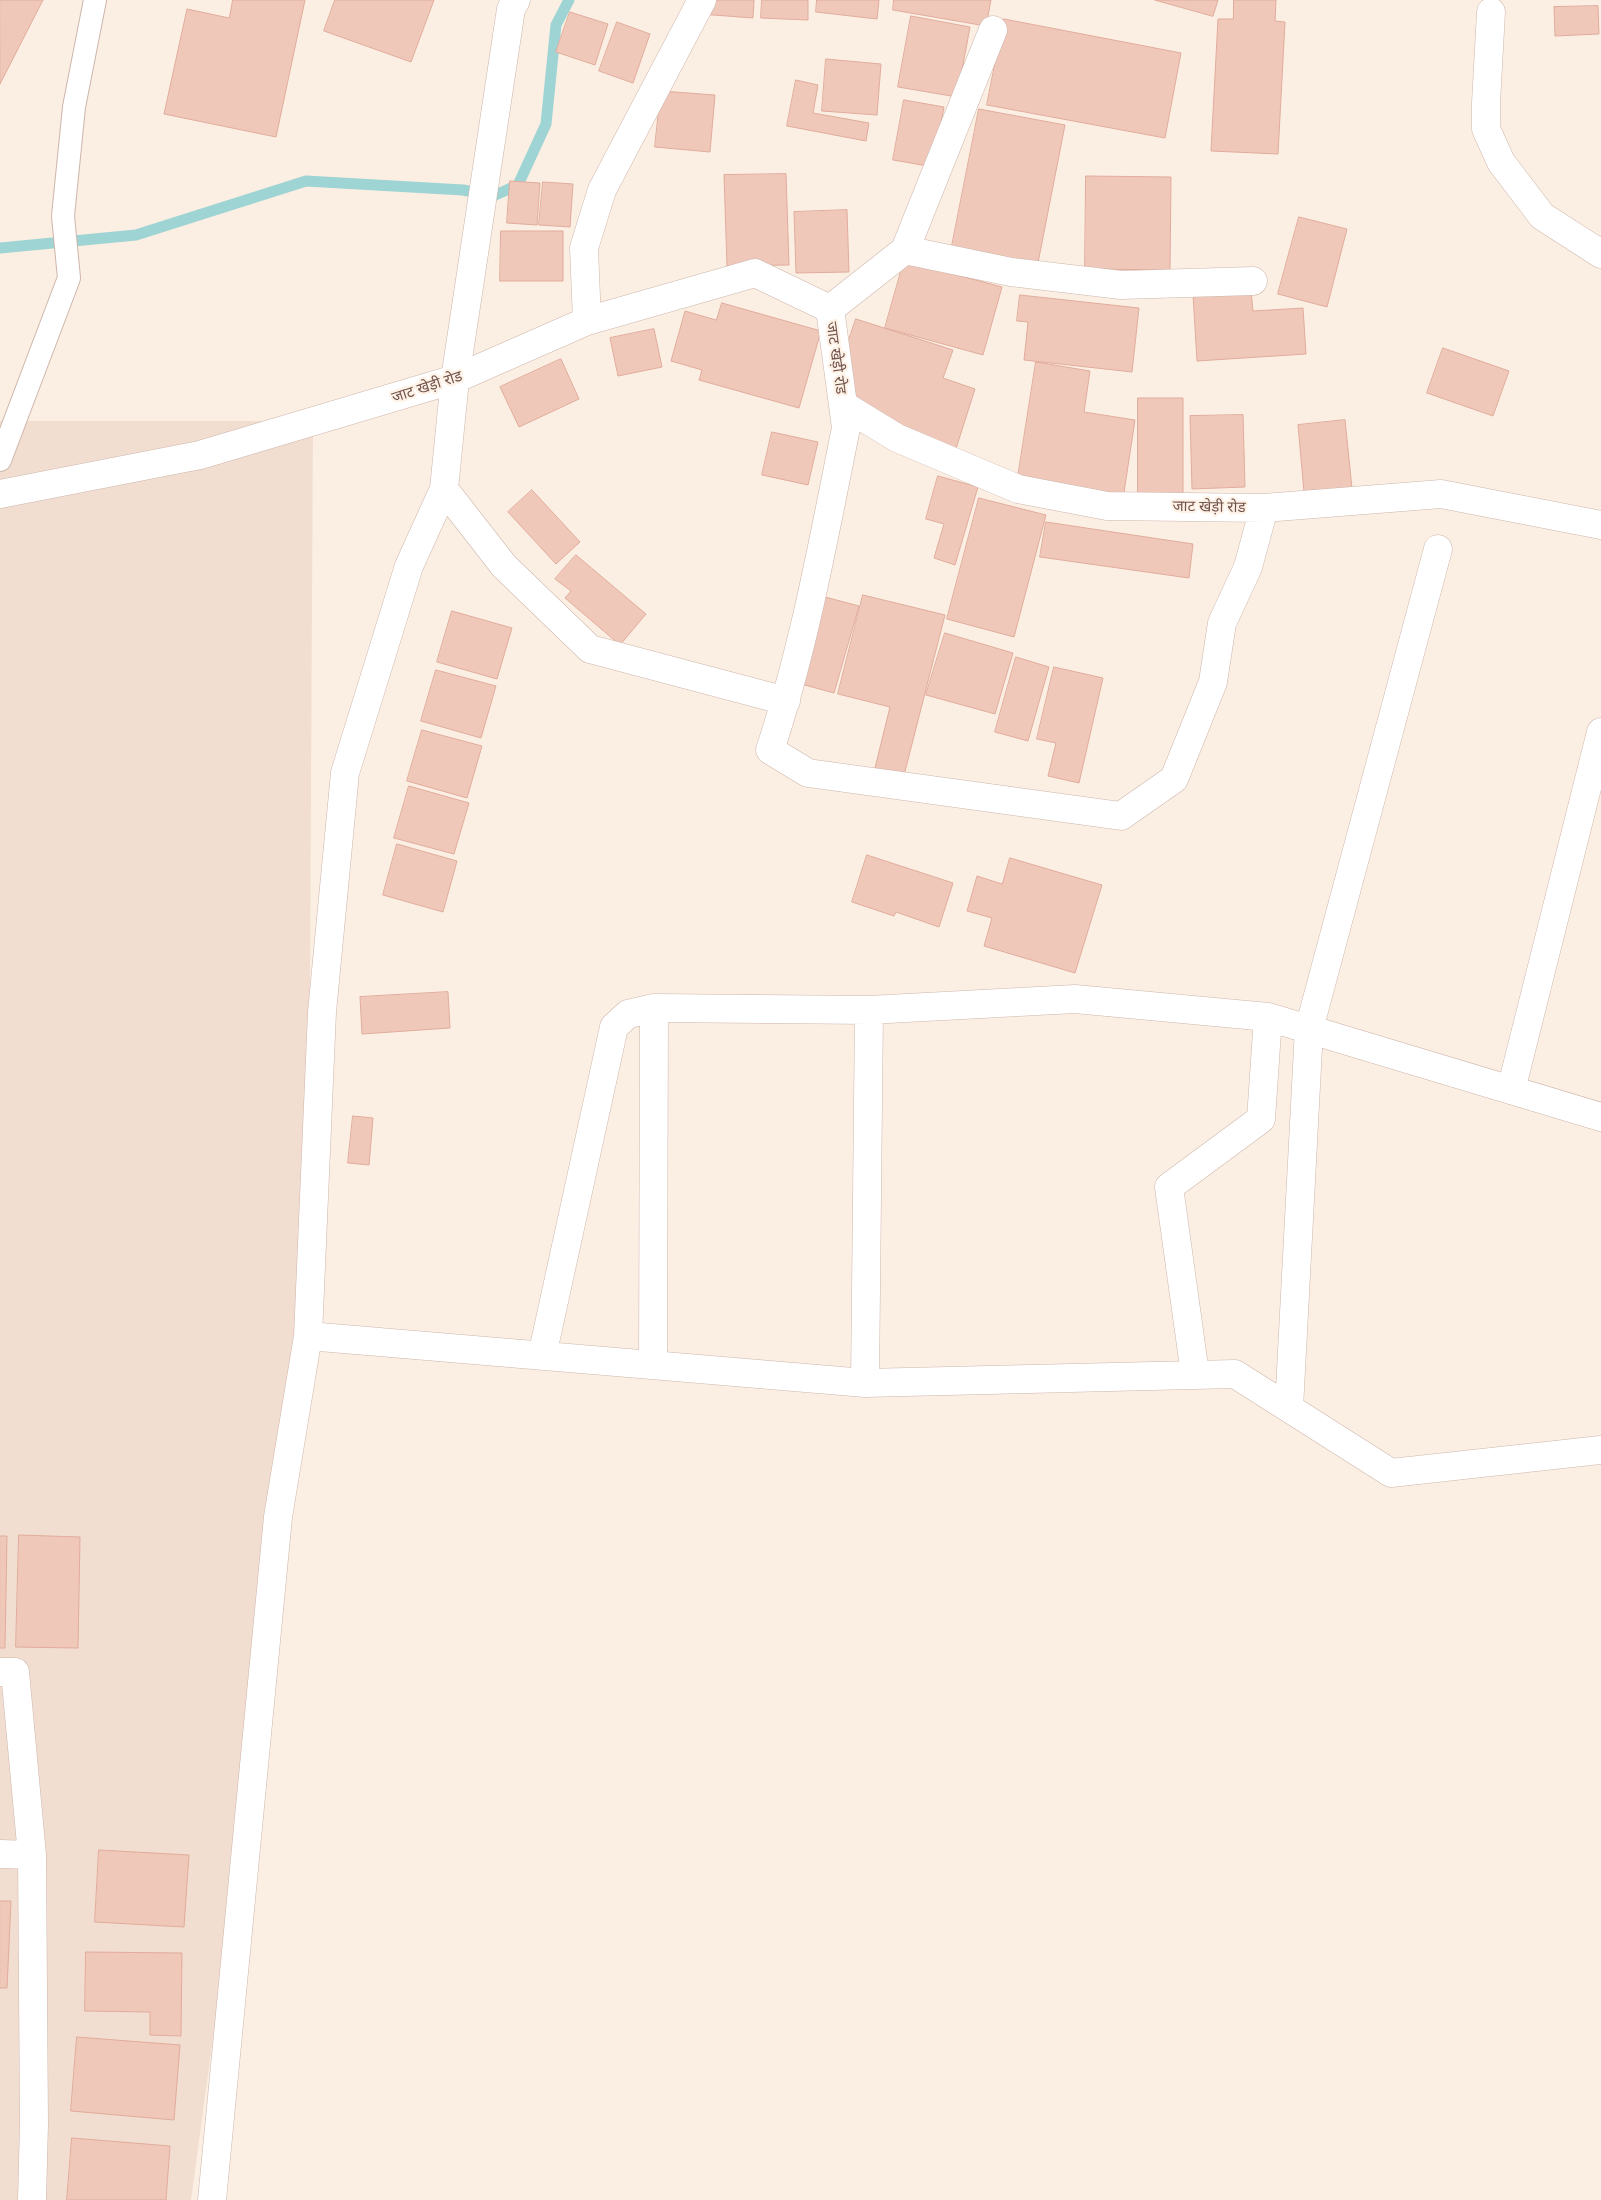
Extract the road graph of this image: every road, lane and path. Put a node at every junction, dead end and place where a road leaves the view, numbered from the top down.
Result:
1 (96, 0) edge
2 (516, 0) edge
3 (702, 0) edge
4 (1491, 12) dead end
5 (993, 30) dead end
6 (905, 250) junction
7 (1601, 254) edge
8 (1253, 281) dead end
9 (830, 309) junction
10 (587, 321) junction
11 (456, 379) junction
12 (843, 405) junction
13 (0, 460) edge
14 (444, 489) junction
15 (0, 494) edge
16 (1264, 508) junction
17 (1601, 525) edge
18 (1438, 549) dead end
19 (786, 702) junction
20 (1601, 732) edge
21 (654, 1008) junction
22 (869, 1010) junction
23 (1268, 1017) junction
24 (1309, 1029) junction
25 (1511, 1090) junction
26 (1601, 1117) edge
27 (308, 1336) junction
28 (542, 1356) junction
29 (653, 1365) junction
30 (1195, 1374) junction
31 (865, 1383) junction
32 (1289, 1408) junction
33 (1601, 1450) edge
34 (0, 1672) edge
35 (0, 1854) edge
36 (32, 1855) junction
37 (32, 2200) edge
38 (212, 2200) edge

1 - 13 lane
2 - 11 street
3 - 10 street
4 - 7 street
5 - 6 street
6 - 8 street
6 - 9 street
9 - 10 street, जाट खेड़ी रोड
9 - 12 street, जाट खेड़ी रोड
10 - 11 street, जाट खेड़ी रोड
11 - 14 street
11 - 15 street, जाट खेड़ी रोड
12 - 16 street, जाट खेड़ी रोड
12 - 19 street
14 - 19 street
14 - 27 street
16 - 17 street, जाट खेड़ी रोड
16 - 19 street
18 - 24 street
20 - 25 street
21 - 22 street
21 - 28 street
21 - 29 street
22 - 23 street
22 - 31 street
23 - 24 street
23 - 30 street
24 - 25 street
24 - 32 street
25 - 26 street
27 - 28 street
27 - 38 street
28 - 29 street
29 - 31 street
30 - 31 street
30 - 32 street
32 - 33 street
34 - 36 street
35 - 36 street
36 - 37 street

